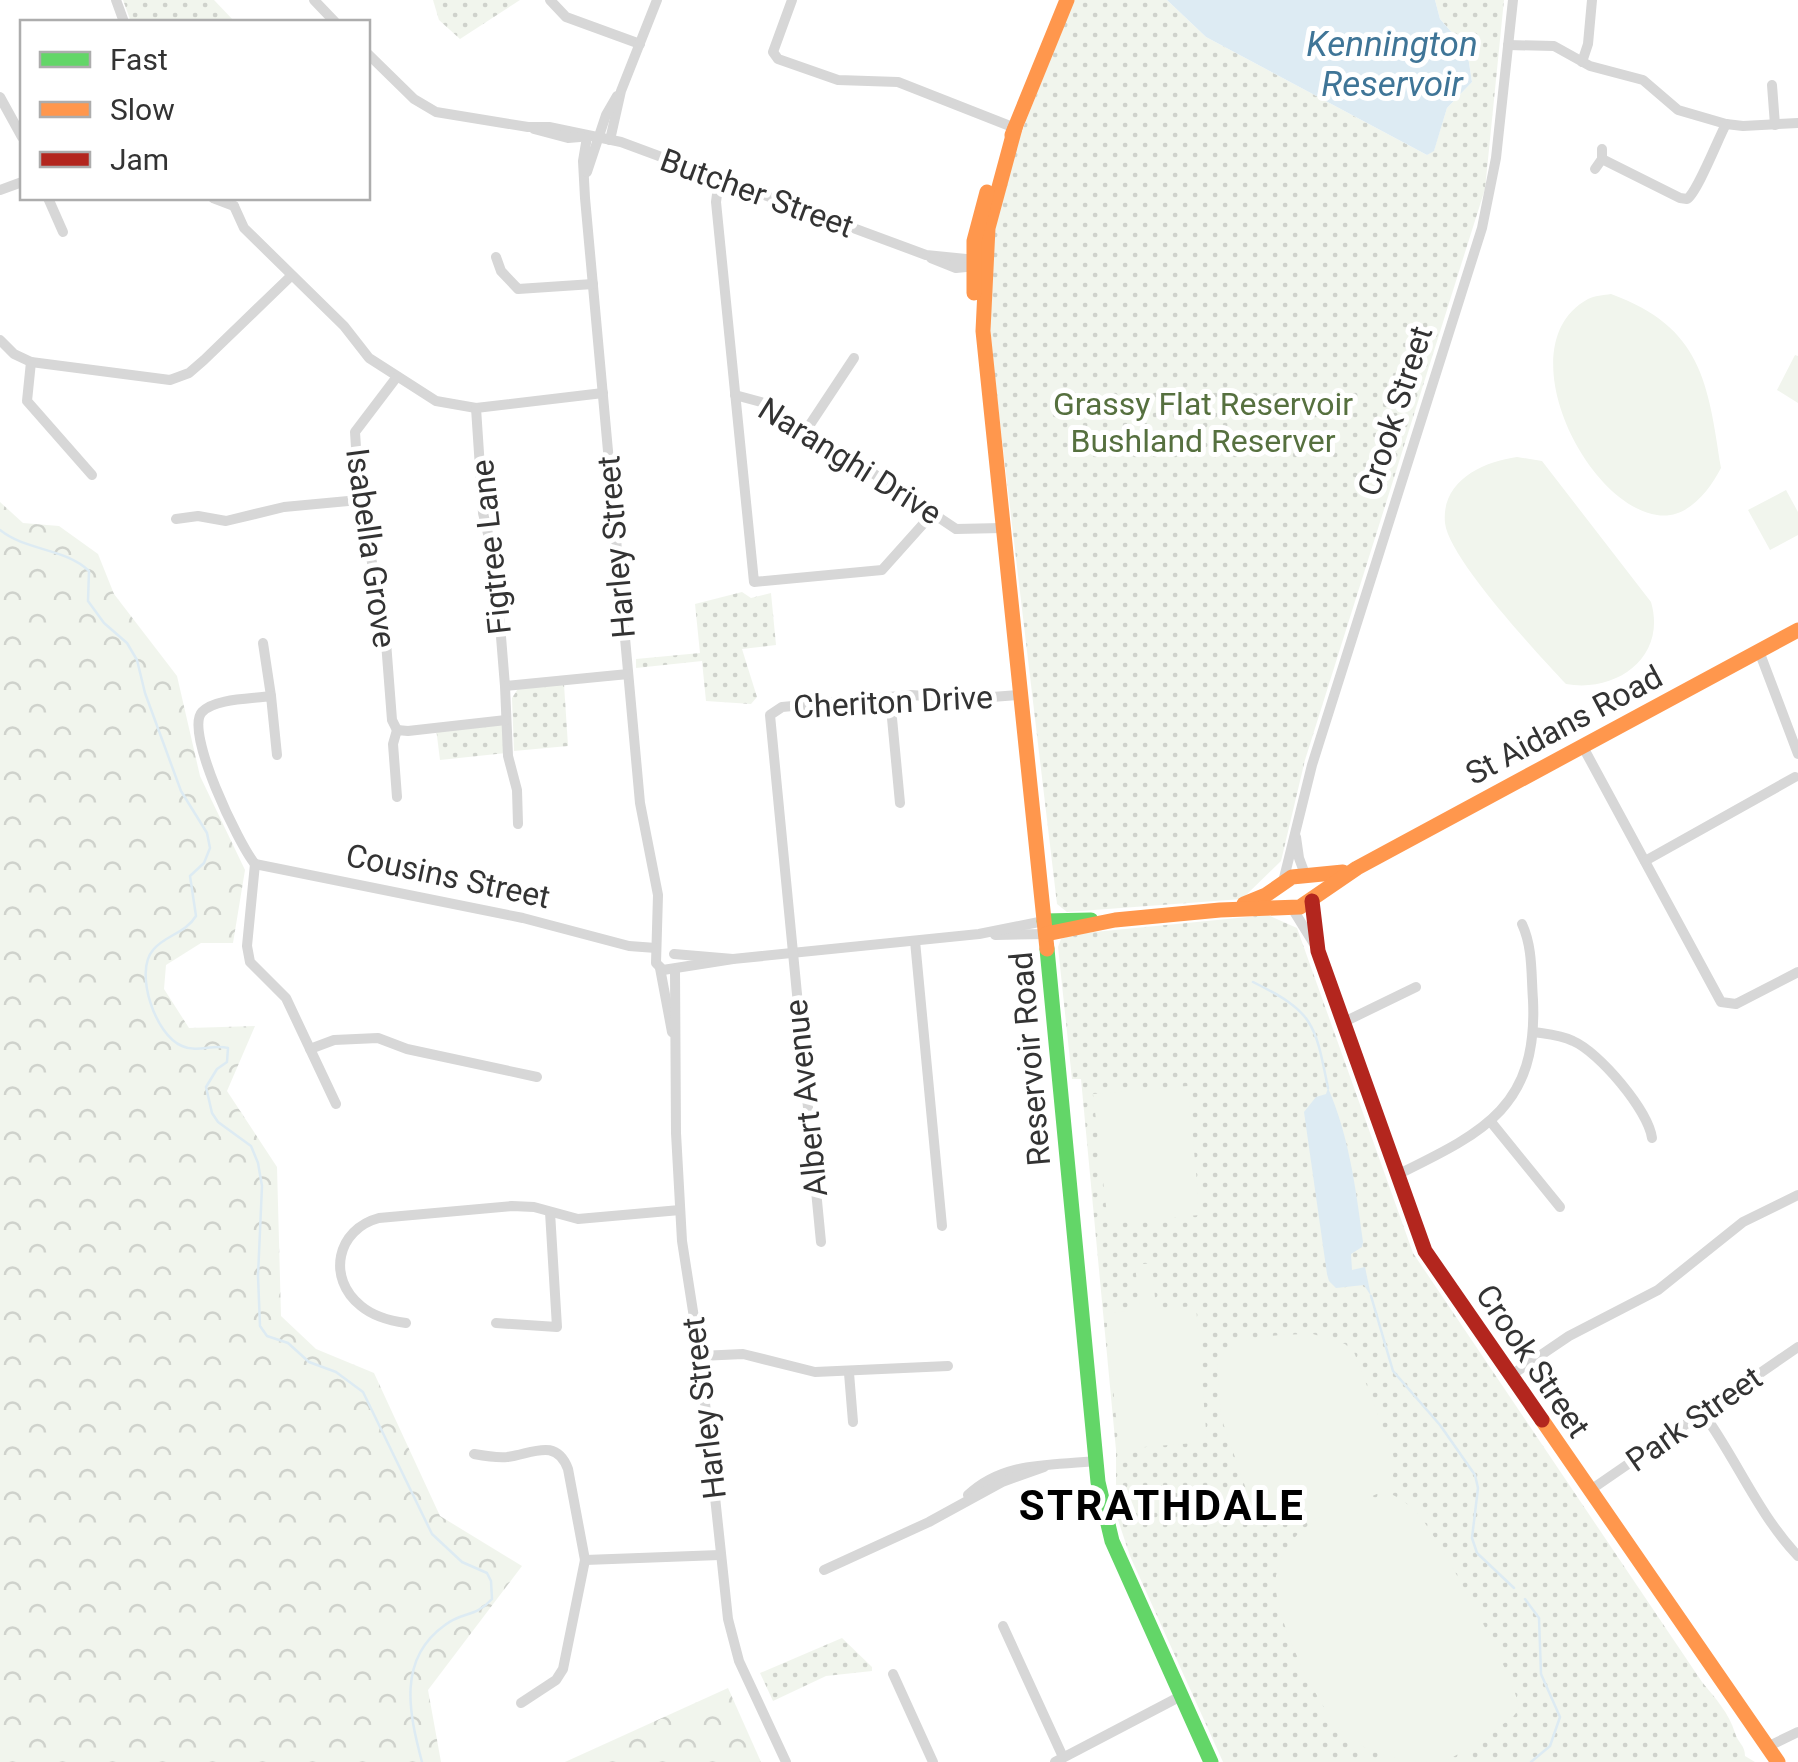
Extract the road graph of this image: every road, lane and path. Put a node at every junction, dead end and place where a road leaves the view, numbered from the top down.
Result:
1 (314, 0) edge
2 (550, 0) edge
3 (657, 0) edge
4 (792, 0) edge
5 (1512, 0) edge
6 (1592, 0) edge
7 (1061, 2) edge
8 (333, 20) edge
9 (640, 44) junction
10 (1508, 45) junction
11 (370, 62) edge
12 (1582, 62) junction
13 (1772, 84) dead end
14 (0, 96) edge
15 (1798, 123) edge
16 (1726, 124) junction
17 (1775, 125) junction
18 (1015, 128) junction
19 (20, 133) edge
20 (598, 138) junction
21 (1600, 159) dead end
22 (718, 179) junction
23 (49, 200) edge
24 (237, 202) edge
25 (63, 232) dead end
26 (496, 257) dead end
27 (977, 263) junction
28 (292, 276) junction
29 (593, 284) junction
30 (0, 340) edge
31 (854, 358) dead end
32 (31, 362) junction
33 (396, 378) junction
34 (603, 393) junction
35 (735, 396) junction
36 (476, 408) junction
37 (807, 430) junction
38 (92, 474) dead end
39 (359, 500) junction
40 (932, 513) junction
41 (176, 518) dead end
42 (1002, 528) junction
43 (1798, 630) edge
44 (264, 643) dead end
45 (1759, 651) junction
46 (628, 674) junction
47 (506, 686) junction
48 (1019, 695) junction
49 (271, 696) junction
50 (890, 697) junction
51 (506, 720) junction
52 (397, 730) junction
53 (1583, 747) junction
54 (1798, 754) edge
55 (278, 755) dead end
56 (1797, 778) edge
57 (397, 797) dead end
58 (900, 803) dead end
59 (518, 824) dead end
60 (1296, 831) junction
61 (1644, 861) junction
62 (256, 864) junction
63 (1356, 868) junction
64 (1307, 877) junction
65 (1282, 884) junction
66 (1313, 900) junction
67 (1291, 908) junction
68 (1220, 910) junction
69 (660, 916) junction
70 (1522, 924) dead end
71 (1045, 927) junction
72 (915, 940) junction
73 (629, 946) junction
74 (657, 948) junction
75 (1318, 951) junction
76 (672, 953) junction
77 (792, 953) junction
78 (733, 959) junction
79 (659, 967) junction
80 (676, 970) junction
81 (1798, 972) edge
82 (1416, 987) dead end
83 (1344, 1022) junction
84 (1534, 1032) junction
85 (674, 1042) junction
86 (310, 1049) junction
87 (537, 1077) dead end
88 (336, 1104) dead end
89 (1490, 1122) junction
90 (1652, 1138) dead end
91 (1397, 1175) junction
92 (1798, 1195) edge
93 (1560, 1207) dead end
94 (680, 1210) junction
95 (550, 1212) junction
96 (942, 1226) dead end
97 (821, 1242) dead end
98 (406, 1323) dead end
99 (496, 1324) dead end
100 (1798, 1347) edge
101 (700, 1356) junction
102 (948, 1366) dead end
103 (849, 1373) junction
104 (1510, 1376) junction
105 (1703, 1413) junction
106 (853, 1422) dead end
107 (474, 1454) dead end
108 (1096, 1461) junction
109 (1589, 1491) junction
110 (720, 1555) junction
111 (1798, 1556) edge
112 (584, 1560) junction
113 (824, 1570) dead end
114 (1003, 1626) dead end
115 (893, 1674) dead end
116 (1181, 1696) junction
117 (521, 1703) dead end
118 (1798, 1732) edge
119 (1768, 1748) junction
120 (1059, 1760) edge
121 (786, 1762) edge
122 (933, 1762) edge
123 (1211, 1762) edge
124 (1778, 1762) edge

1 - 8 street
2 - 9 street
3 - 9 street, Harley Street
4 - 18 street
5 - 10 street, Crook Street
6 - 12 street
7 - 18 street, Reservoir Road
9 - 20 street, Harley Street
10 - 12 street
10 - 60 street, Crook Street
11 - 20 street, Butcher Street
12 - 16 street
13 - 17 street
14 - 19 street
15 - 17 street
16 - 17 street
16 - 21 street
18 - 27 street, Reservoir Road
20 - 22 street, Butcher Street
20 - 29 street, Harley Street
22 - 27 street, Butcher Street
22 - 35 street, Naranghi Drive
23 - 25 street
24 - 28 street
26 - 29 street
27 - 42 street, Reservoir Road
28 - 32 street
28 - 33 street
29 - 34 street, Harley Street
30 - 32 street
31 - 37 street
32 - 38 street
33 - 36 street
33 - 39 street, Isabella Grove
34 - 36 street
34 - 46 street, Harley Street
35 - 37 street, Naranghi Drive
35 - 40 street
36 - 47 street, Figtree Lane
37 - 40 street, Naranghi Drive
39 - 41 street
39 - 52 street, Isabella Grove
40 - 42 street, Naranghi Drive
42 - 48 street, Reservoir Road
43 - 45 street, St Aidans Road
44 - 49 street
45 - 53 street, St Aidans Road
45 - 54 street
46 - 47 street
46 - 69 street, Harley Street
47 - 51 street, Figtree Lane
48 - 50 street, Cheriton Drive
48 - 71 street, Reservoir Road
49 - 55 street
49 - 62 street
50 - 58 street
50 - 77 street, Cheriton Drive
51 - 52 street
51 - 59 street, Figtree Lane
52 - 57 street, Isabella Grove
53 - 61 street
53 - 63 street, St Aidans Road
54 - 56 street
56 - 61 street
60 - 64 street, Crook Street
60 - 65 street, Crook Street
61 - 81 street
62 - 73 street, Cousins Street
62 - 86 street
63 - 64 street, St Aidans Road
63 - 66 street, St Aidans Road
64 - 65 street
64 - 66 street
65 - 67 street
65 - 68 street
66 - 67 street
66 - 75 street, Crook Street
67 - 68 street
67 - 75 street, Crook Street
68 - 71 street
69 - 74 street, Harley Street
69 - 76 street, Harley Street
70 - 84 street
71 - 72 street
71 - 108 street, Reservoir Road
72 - 77 street
72 - 96 street
73 - 74 street, Cousins Street
73 - 79 street, Cousins Street
74 - 76 street, Cousins Street
74 - 79 street, Harley Street
75 - 83 street, Crook Street
76 - 78 street
76 - 80 street, Harley Street
77 - 78 street
77 - 97 street, Albert Avenue
78 - 80 street
79 - 80 street
79 - 85 street, Harley Street
80 - 85 street, Harley Street
82 - 83 street
83 - 91 street, Crook Street
84 - 89 street
84 - 90 street
85 - 94 street, Harley Street
86 - 87 street
86 - 88 street
89 - 91 street
89 - 93 street
91 - 104 street, Crook Street
92 - 104 street
94 - 95 street
94 - 101 street, Harley Street
95 - 98 street
95 - 99 street
100 - 105 street, Park Street
101 - 103 street
101 - 110 street, Harley Street
102 - 103 street
103 - 106 street
104 - 109 street, Crook Street
105 - 109 street, Park Street
105 - 111 street
107 - 112 street
108 - 113 street
108 - 116 street, Reservoir Road
109 - 119 street, Crook Street
110 - 112 street
110 - 121 street, Harley Street
112 - 117 street
114 - 120 street
115 - 122 street
116 - 120 street
116 - 123 street, Reservoir Road
118 - 119 street
119 - 124 street, Crook Street

